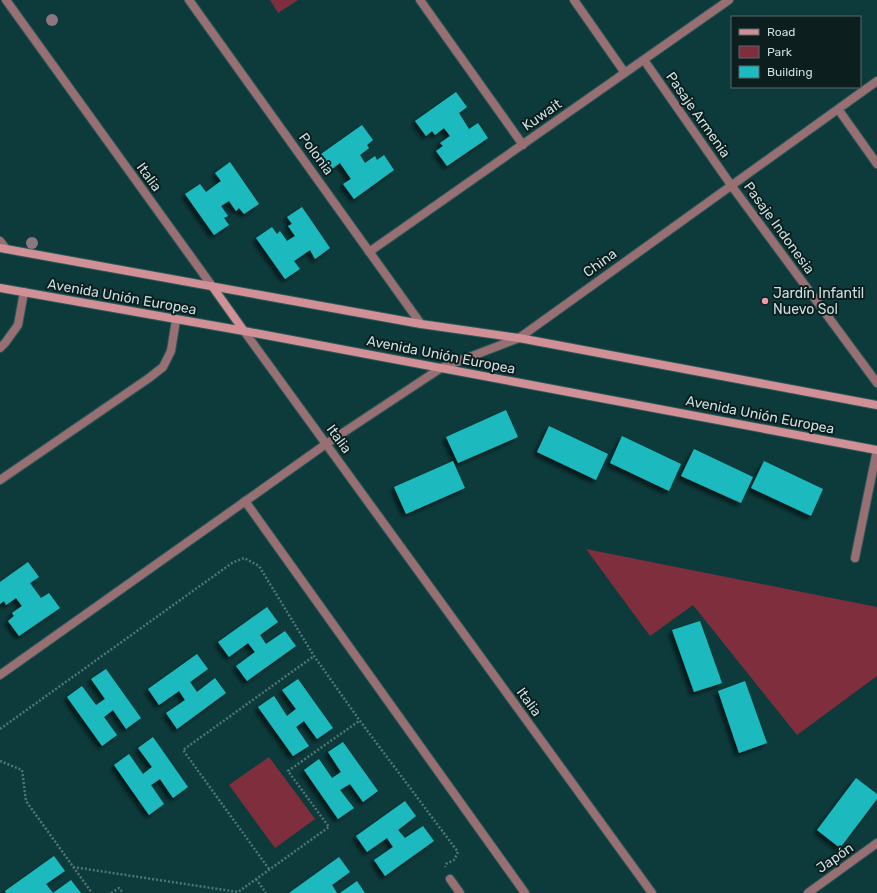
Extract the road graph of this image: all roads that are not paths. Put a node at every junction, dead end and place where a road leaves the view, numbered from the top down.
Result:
1 (6, 0) edge
2 (189, 0) edge
3 (420, 0) edge
4 (574, 0) edge
5 (729, 0) edge
6 (644, 60) junction
7 (625, 72) junction
8 (877, 81) edge
9 (838, 109) junction
10 (522, 145) junction
11 (877, 164) edge
12 (731, 185) junction
13 (0, 241) edge
14 (3, 248) edge
15 (369, 252) junction
16 (212, 286) junction
17 (0, 288) edge
18 (24, 292) junction
19 (176, 320) junction
20 (421, 324) junction
21 (244, 331) junction
22 (519, 338) junction
23 (0, 348) edge
24 (441, 368) junction
25 (877, 383) edge
26 (877, 404) edge
27 (326, 444) junction
28 (877, 450) edge
29 (0, 480) edge
30 (245, 501) junction
31 (855, 558) dead end
32 (0, 675) edge
33 (877, 843) edge
34 (450, 879) road end
35 (810, 892) edge
36 (460, 893) edge
37 (525, 893) edge
38 (652, 893) edge

1 - 16 street, Italia
2 - 15 street, Polonia
3 - 10 street
4 - 7 street
5 - 6 street, Kuwait
6 - 7 street, Kuwait
6 - 12 street, Pasaje Armenia
7 - 10 street, Kuwait
8 - 9 street, China
9 - 11 street
9 - 12 street, China
10 - 15 street, Kuwait
12 - 22 street, China
12 - 25 street, Pasaje Indonesia
13 - 14 street
14 - 16 street, Avenida Unión Europea
15 - 20 street, Polonia
16 - 20 street, Avenida Unión Europea
16 - 21 street, Italia
17 - 18 street, Avenida Unión Europea
18 - 19 street, Avenida Unión Europea
18 - 23 street
19 - 21 street, Avenida Unión Europea
19 - 29 street
20 - 22 street, Avenida Unión Europea
21 - 24 street, Avenida Unión Europea
21 - 27 street, Italia
22 - 24 street, China
22 - 26 street, Avenida Unión Europea
24 - 27 street, China
24 - 28 street, Avenida Unión Europea
27 - 30 street, China
27 - 38 street, Italia
28 - 31 street
30 - 32 street, China
30 - 37 street
33 - 35 street, Japón
34 - 36 street

